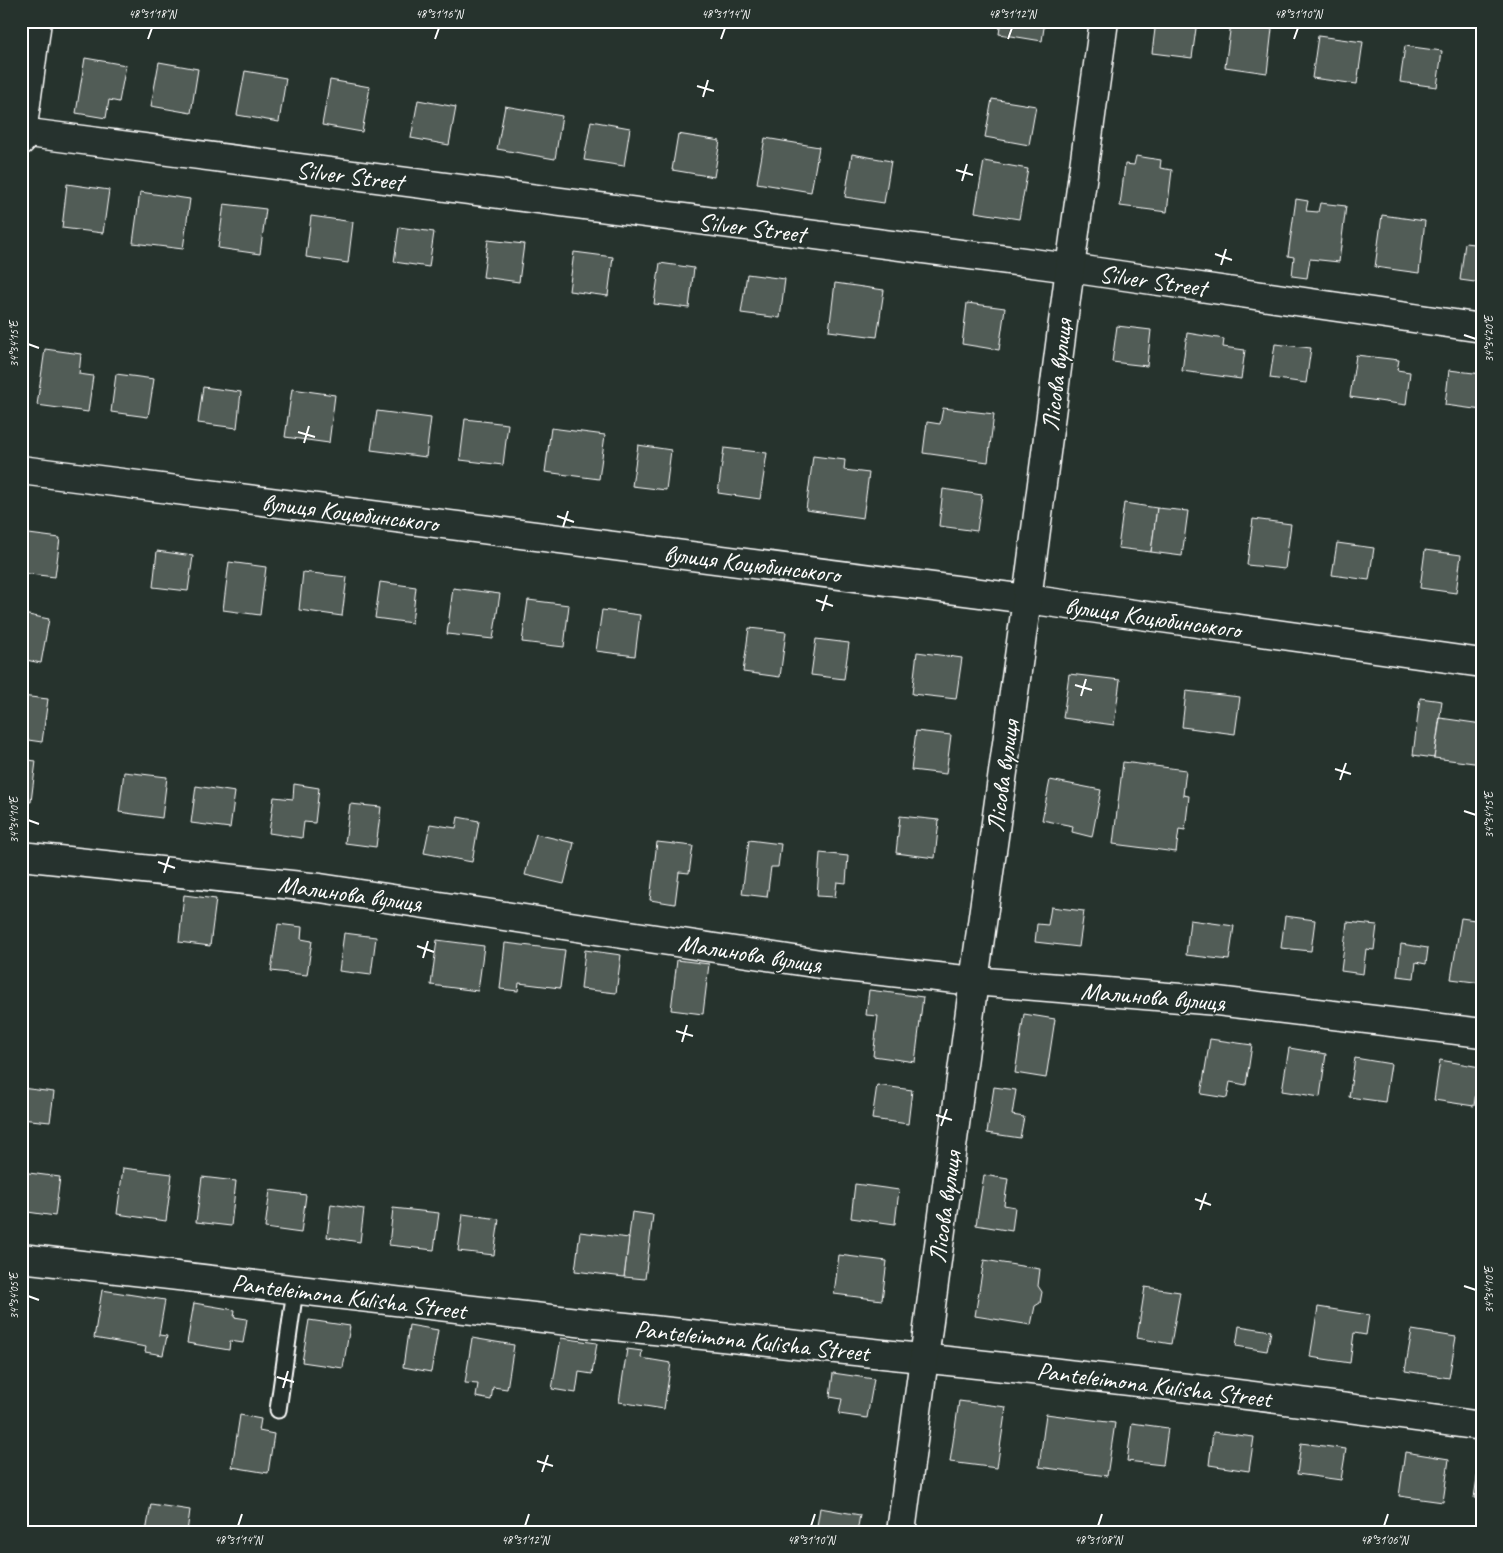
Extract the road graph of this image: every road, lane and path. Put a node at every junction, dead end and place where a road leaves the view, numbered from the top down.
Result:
1 (37, 21) edge
2 (1104, 21) edge
3 (22, 135) edge
4 (1070, 268) junction
5 (1482, 328) edge
6 (21, 470) edge
7 (1027, 599) junction
8 (1482, 663) edge
9 (21, 856) edge
10 (974, 981) junction
11 (1482, 1032) edge
12 (21, 1258) edge
13 (295, 1290) junction
14 (924, 1357) junction
15 (278, 1410) dead end
16 (1482, 1426) edge
17 (901, 1532) edge

1 - 3 street
2 - 4 street, Лісова вулиця
3 - 4 street, Silver Street
4 - 5 street, Silver Street
4 - 7 street, Лісова вулиця
6 - 7 street, вулиця Коцюбинського
7 - 8 street, вулиця Коцюбинського
7 - 10 street, Лісова вулиця
9 - 10 street, Малинова вулиця
10 - 11 street, Малинова вулиця
10 - 14 street, Лісова вулиця
12 - 13 street, Panteleimona Kulisha Street
13 - 14 street, Panteleimona Kulisha Street
13 - 15 lane
14 - 16 street, Panteleimona Kulisha Street
14 - 17 street, Лісова вулиця

